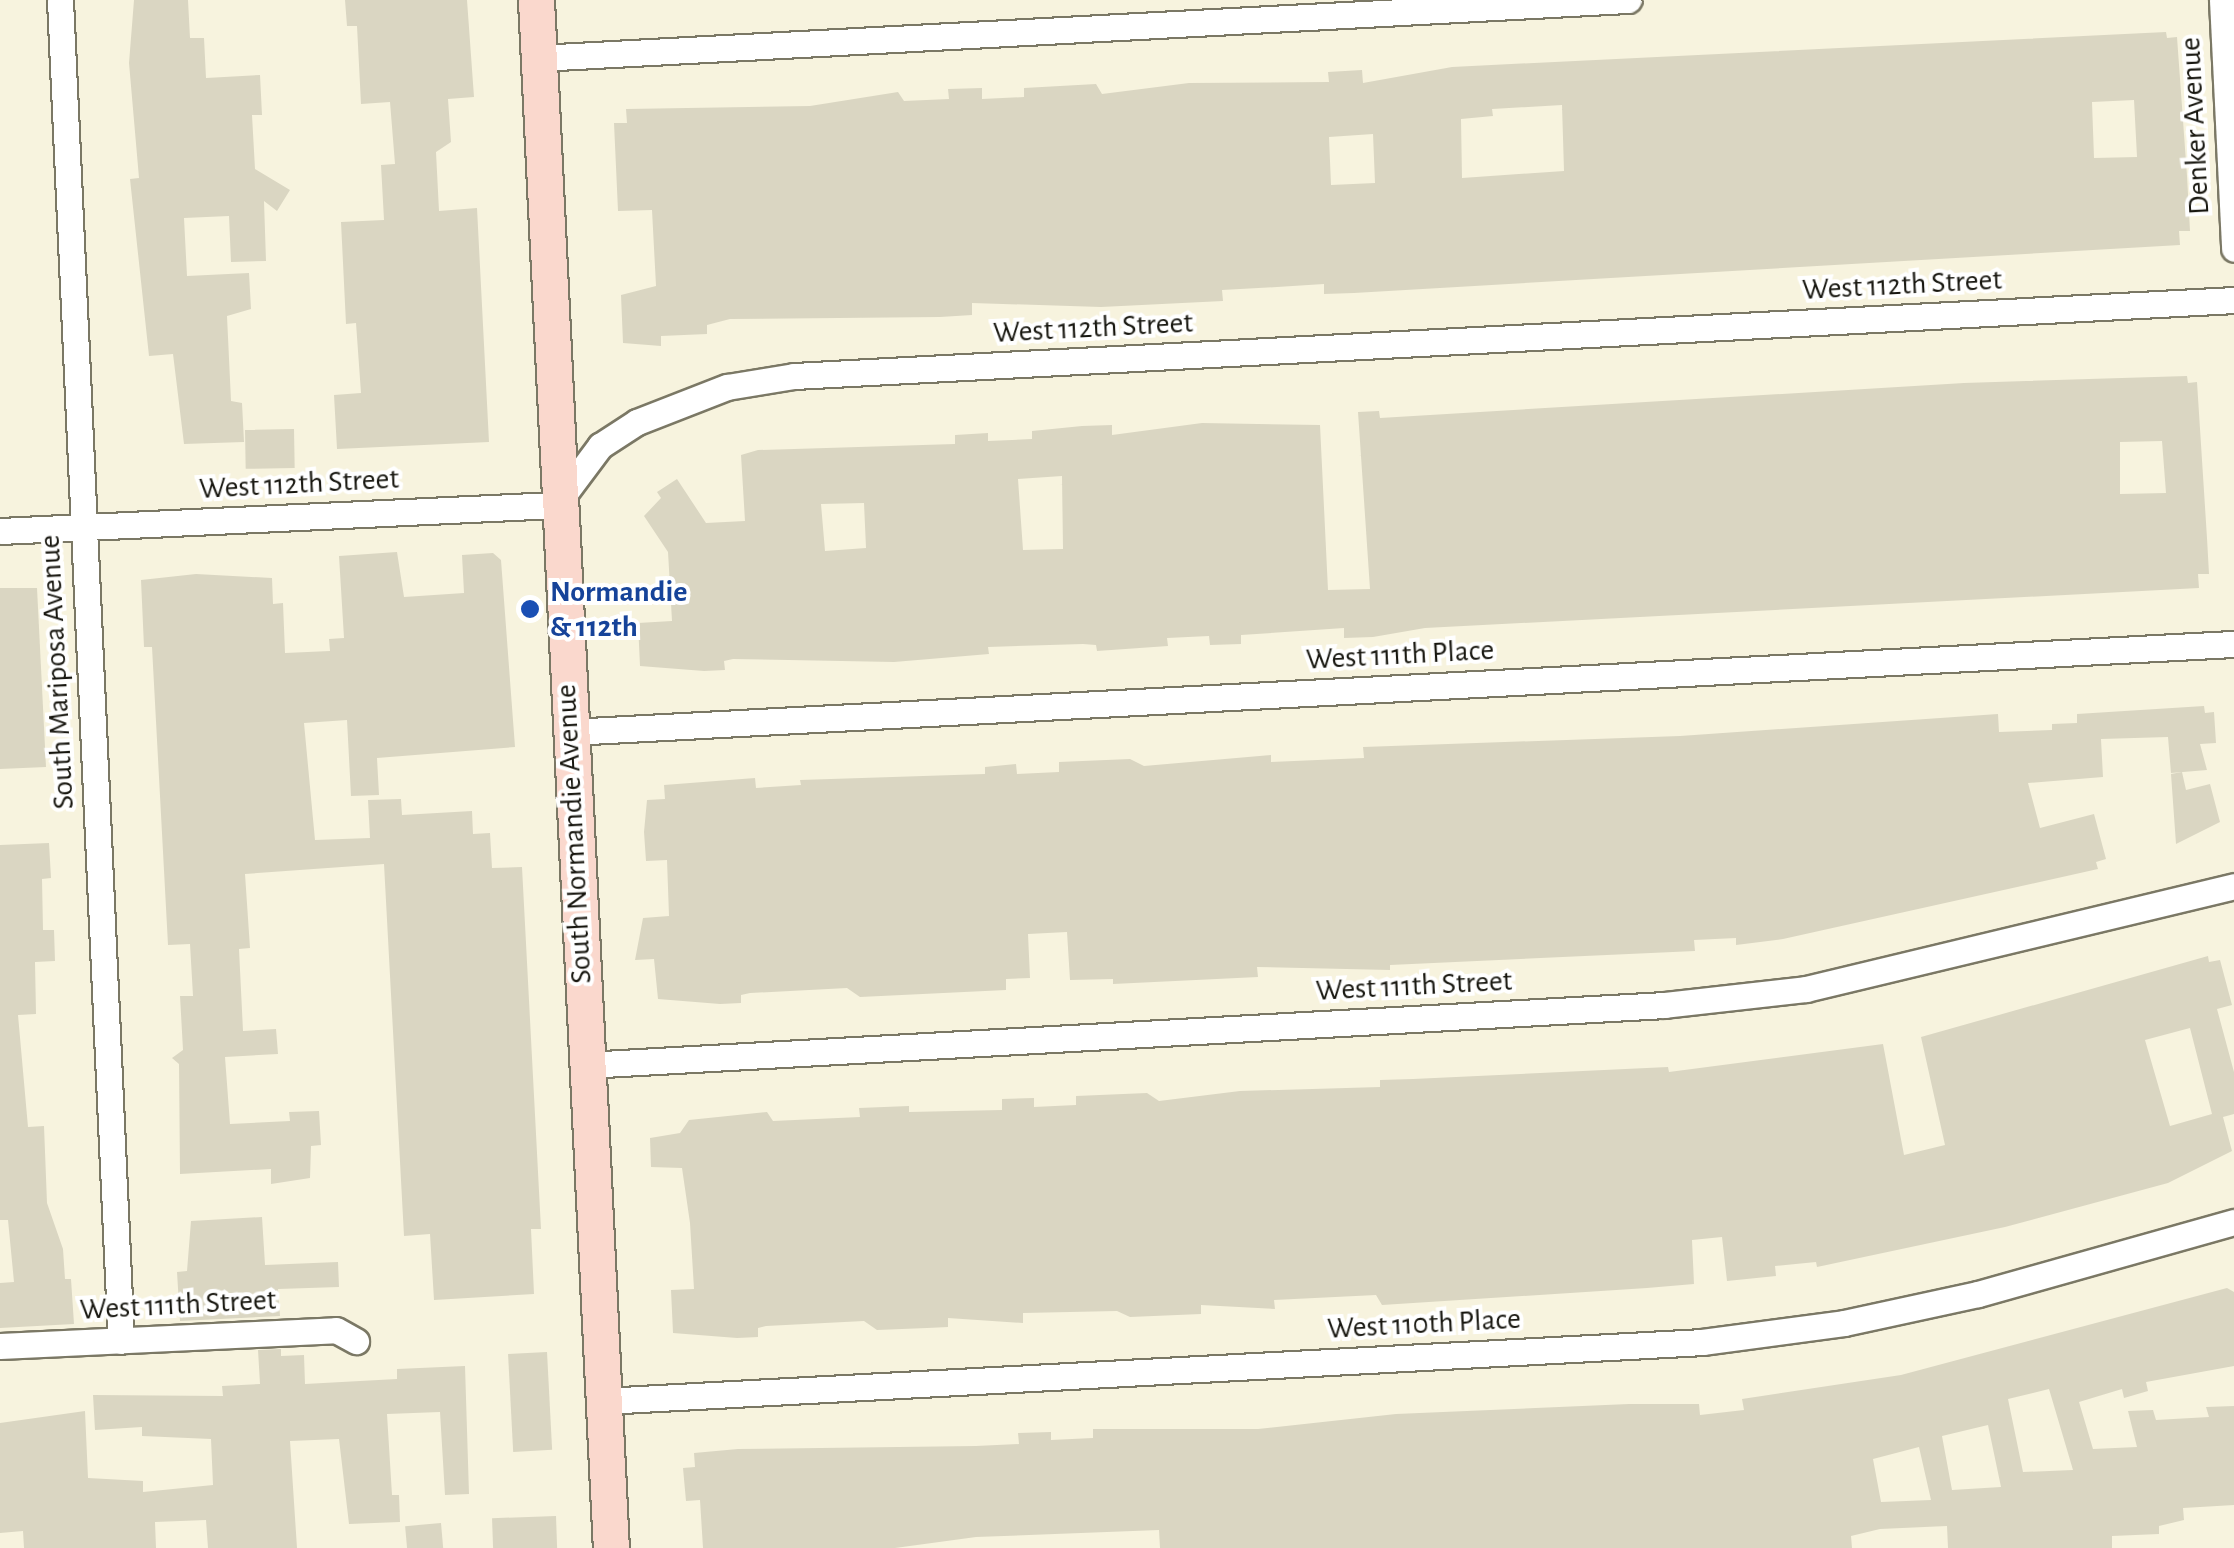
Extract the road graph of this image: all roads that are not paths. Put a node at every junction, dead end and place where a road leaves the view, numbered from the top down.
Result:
1 (60, 0) edge
2 (536, 0) edge
3 (1628, 0) edge
4 (2222, 0) edge
5 (538, 58) junction
6 (2234, 249) edge
7 (2234, 300) edge
8 (556, 505) junction
9 (82, 527) junction
10 (0, 532) edge
11 (2234, 644) edge
12 (570, 732) junction
13 (2234, 886) edge
14 (585, 1065) junction
15 (2234, 1222) edge
16 (356, 1340) dead end
17 (122, 1341) junction
18 (0, 1346) edge
19 (603, 1401) junction
20 (612, 1548) edge

1 - 9 street, South Mariposa Avenue
2 - 5 main road, South Normandie Avenue
3 - 5 street
4 - 6 street, Denker Avenue
5 - 8 main road, South Normandie Avenue
7 - 8 street, West 112th Street
8 - 9 street, West 112th Street
8 - 12 main road, South Normandie Avenue
9 - 10 street, West 112th Street
9 - 17 street, South Mariposa Avenue
11 - 12 street, West 111th Place
12 - 14 main road, South Normandie Avenue
13 - 14 street, West 111th Street
14 - 19 main road, South Normandie Avenue
15 - 19 street, West 110th Place
16 - 17 street, West 111th Street
17 - 18 street, West 111th Street
19 - 20 main road, South Normandie Avenue

